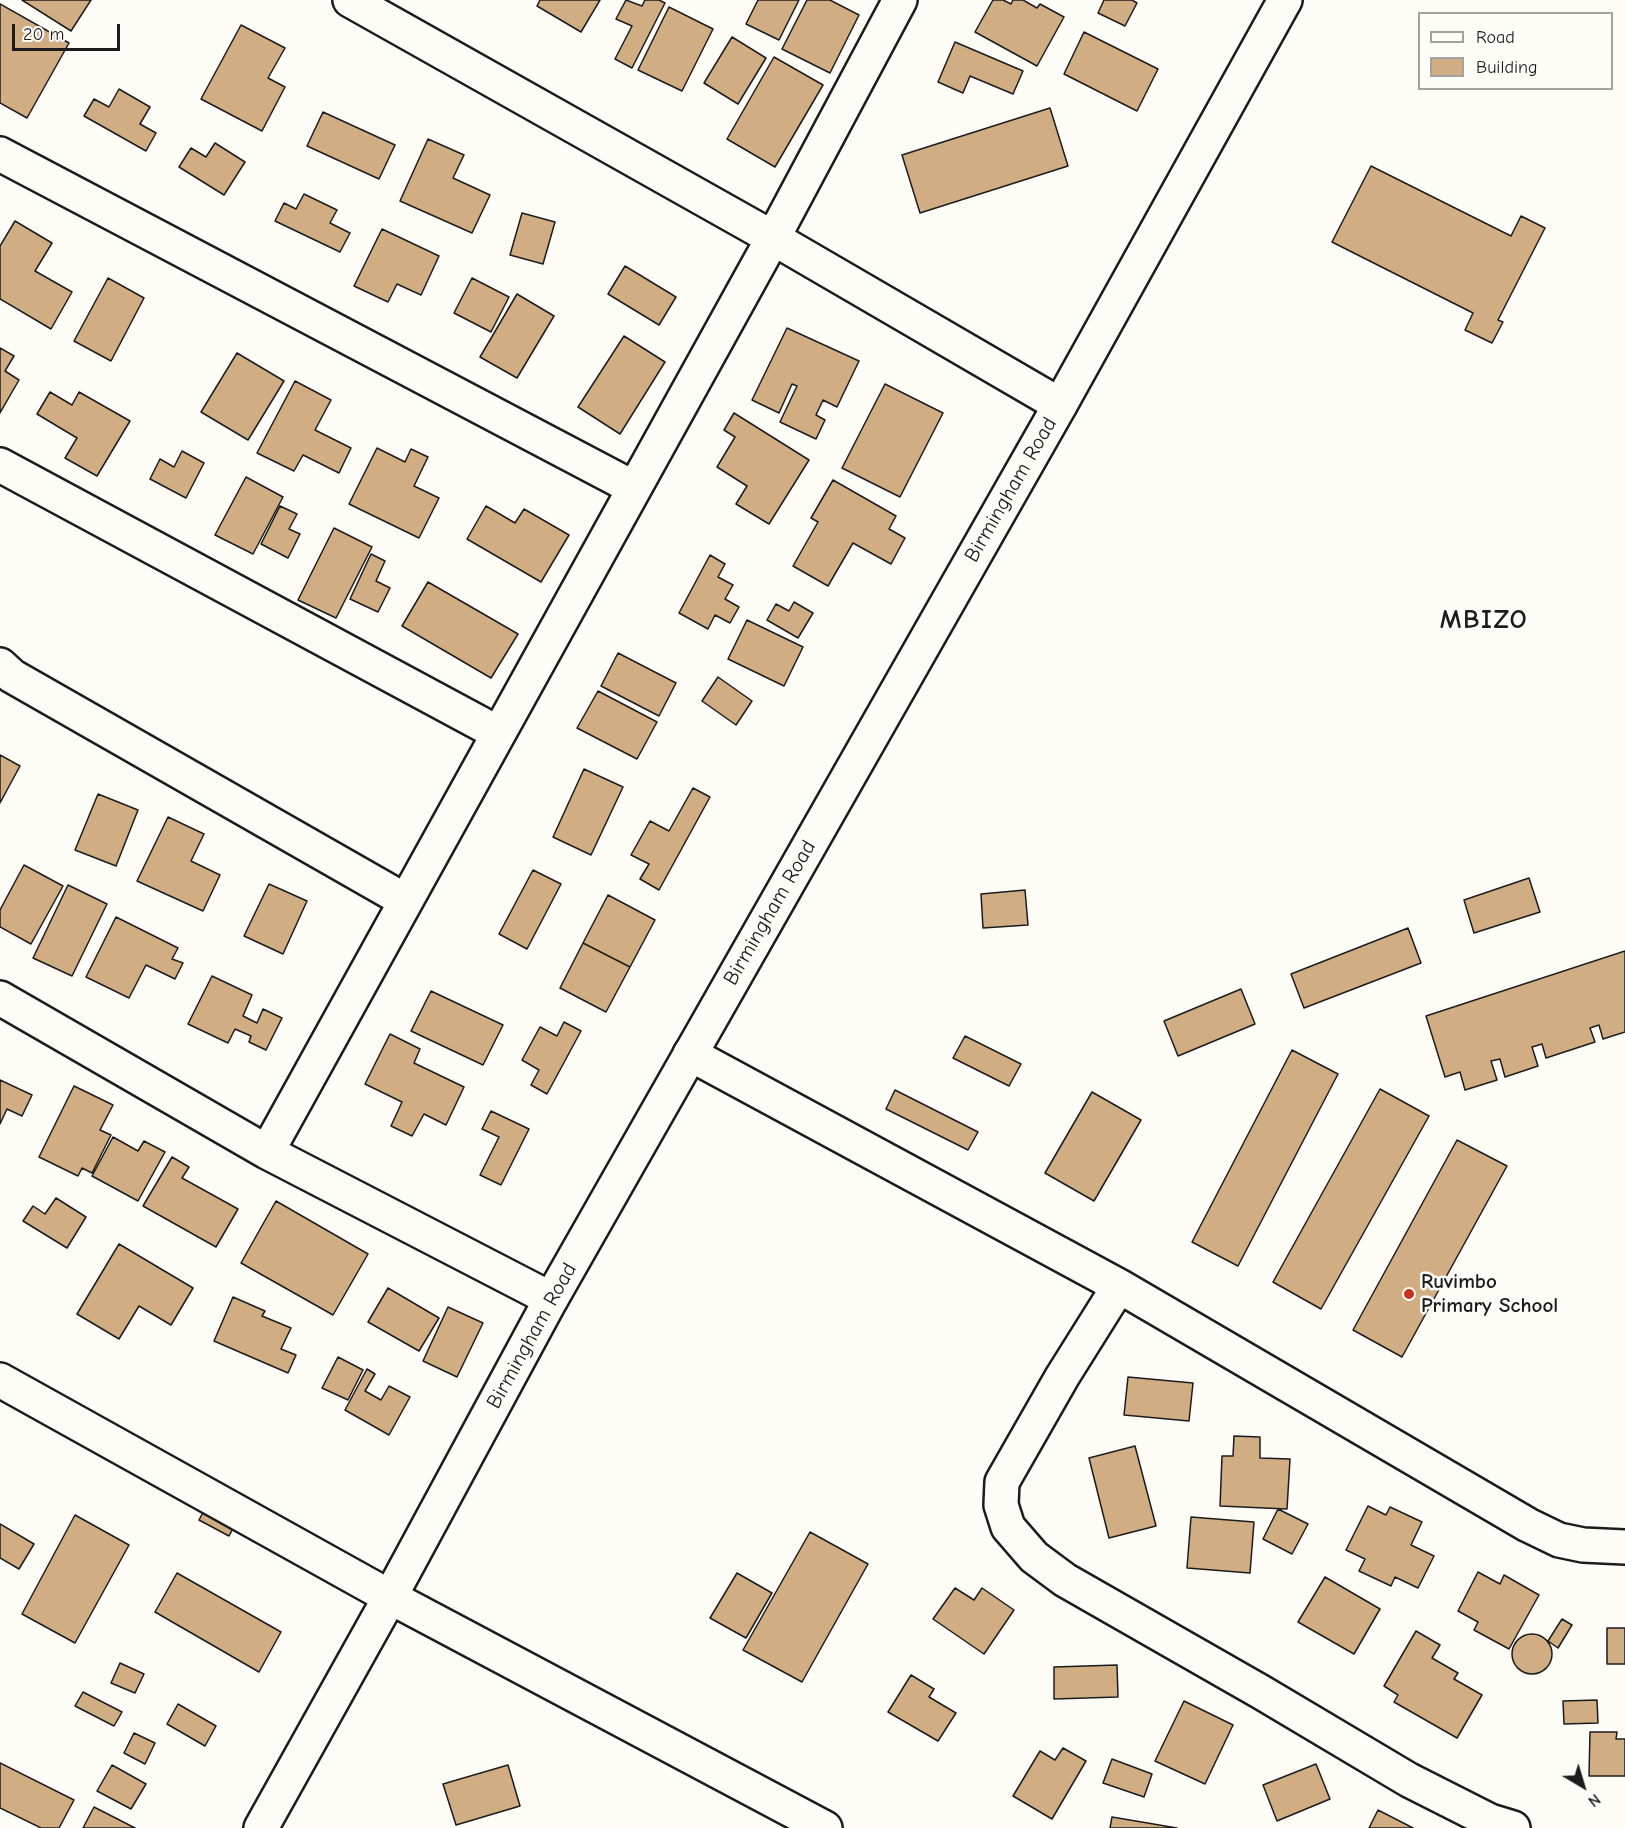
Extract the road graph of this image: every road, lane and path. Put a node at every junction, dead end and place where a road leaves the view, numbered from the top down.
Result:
1 (350, 0) edge
2 (900, 0) edge
3 (1285, 0) edge
4 (0, 154) edge
5 (773, 238) junction
6 (1060, 405) junction
7 (0, 465) edge
8 (634, 488) junction
9 (0, 665) edge
10 (498, 734) junction
11 (406, 901) junction
12 (0, 998) edge
13 (690, 1054) junction
14 (267, 1152) junction
15 (1119, 1286) junction
16 (551, 1299) junction
17 (0, 1380) edge
18 (1625, 1547) edge
19 (390, 1597) junction
20 (261, 1828) edge
21 (825, 1828) edge
22 (1513, 1828) edge

1 - 5 street
2 - 5 street
3 - 6 street, Birmingham Road
4 - 8 street
5 - 6 street
5 - 8 street
6 - 13 street, Birmingham Road
7 - 10 street
8 - 10 street
9 - 11 street
10 - 11 street
11 - 14 street
12 - 14 street
13 - 15 street
13 - 16 street, Birmingham Road
14 - 16 street
15 - 18 street
15 - 22 street
16 - 19 street, Birmingham Road
17 - 19 street
19 - 20 street, Birmingham Road
19 - 21 street

